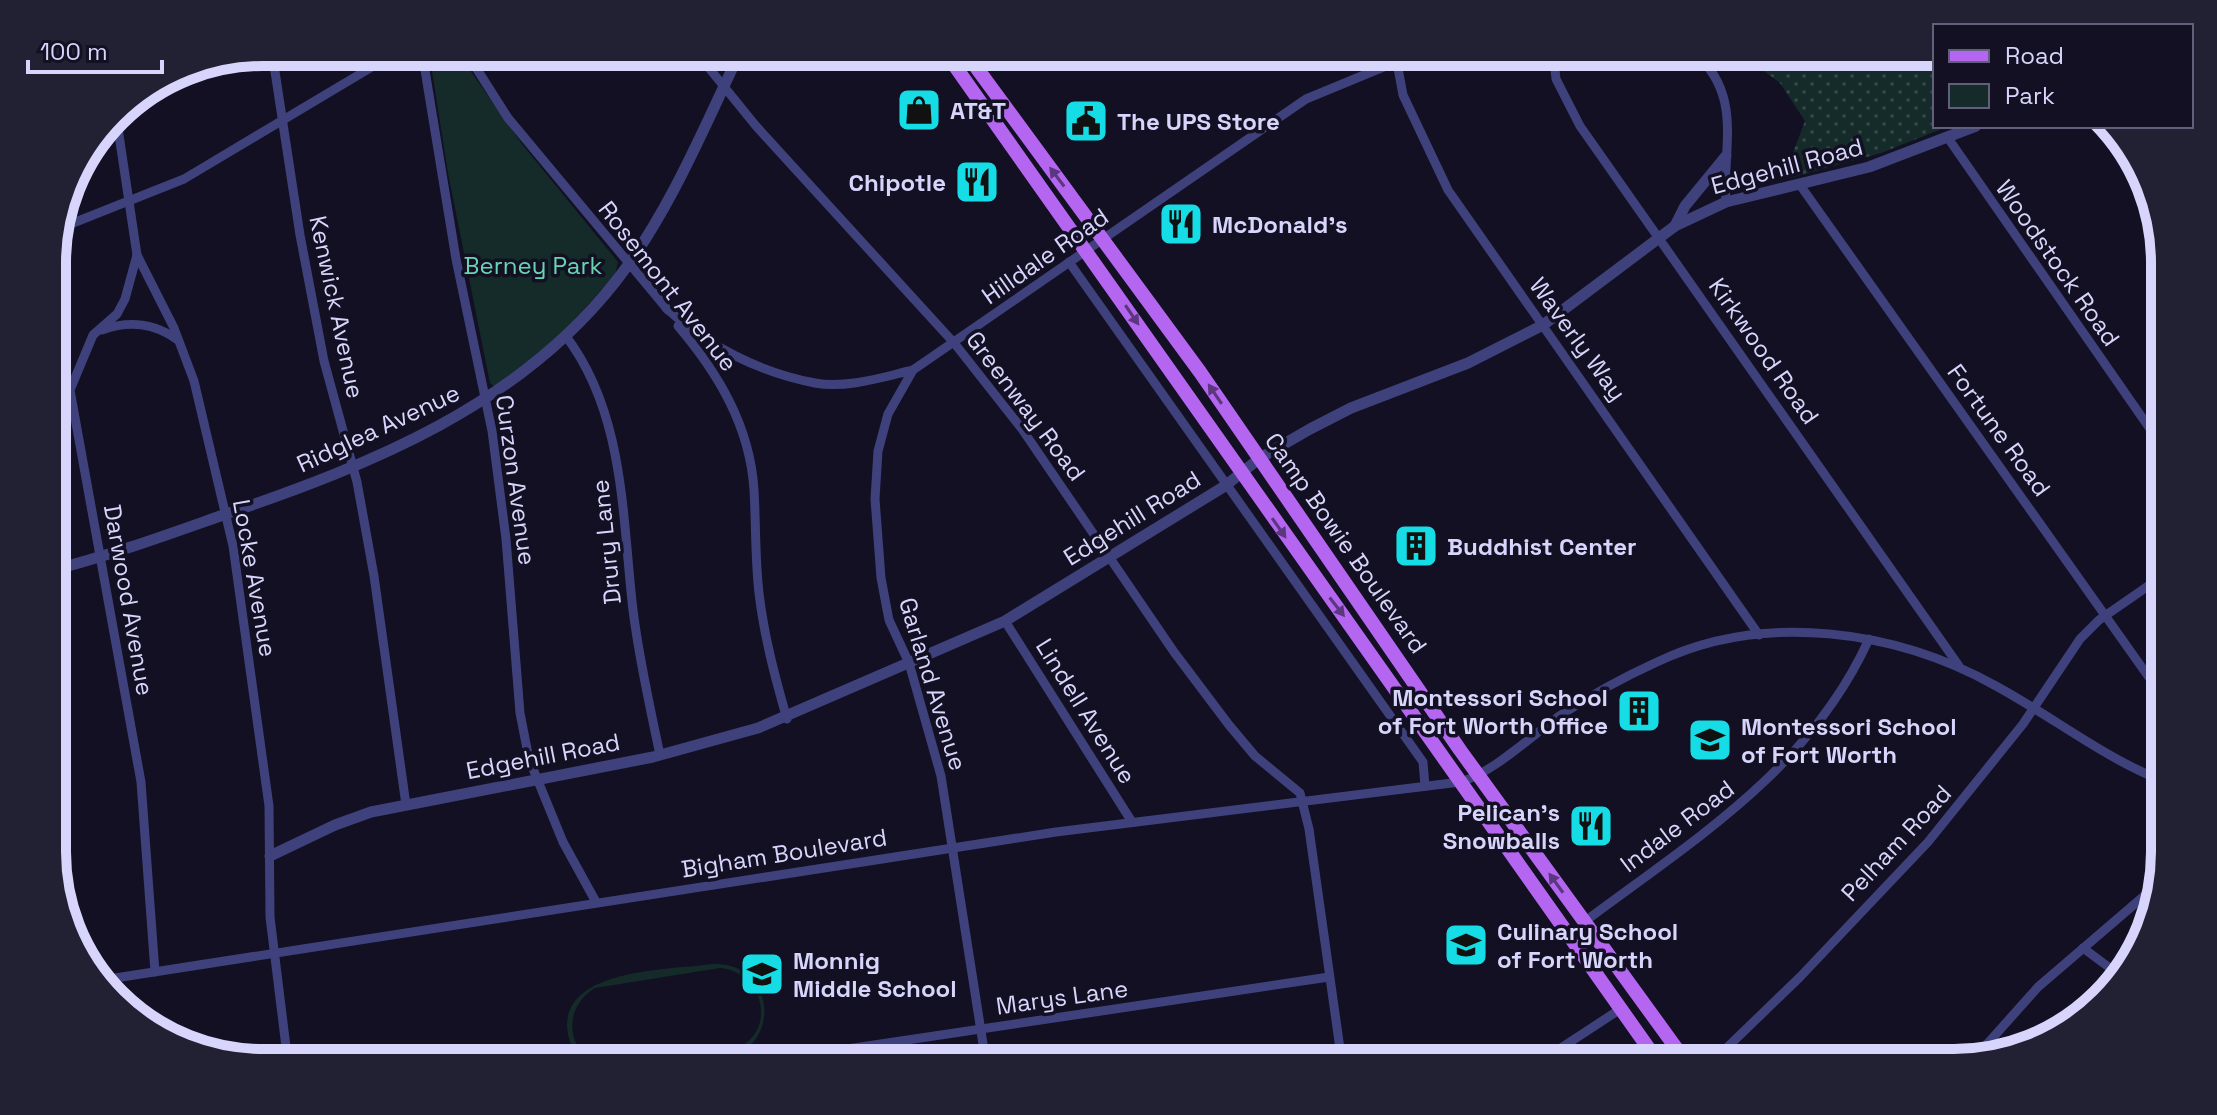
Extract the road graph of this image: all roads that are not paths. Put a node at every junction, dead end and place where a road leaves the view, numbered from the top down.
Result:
1 (274, 66) edge
2 (374, 66) edge
3 (424, 66) edge
4 (475, 66) edge
5 (706, 66) edge
6 (733, 66) edge
7 (955, 66) edge
8 (970, 66) edge
9 (975, 66) edge
10 (1376, 66) edge
11 (1399, 66) edge
12 (1555, 66) edge
13 (1708, 66) edge
14 (723, 88) junction
15 (998, 99) junction
16 (283, 121) junction
17 (1971, 128) edge
18 (118, 130) edge
19 (1948, 138) junction
20 (1726, 156) junction
21 (1800, 185) junction
22 (128, 201) junction
23 (1726, 202) junction
24 (70, 224) edge
25 (1675, 226) junction
26 (1104, 239) junction
27 (1660, 239) junction
28 (1088, 250) junction
29 (137, 255) junction
30 (1069, 262) junction
31 (627, 264) junction
32 (666, 308) junction
33 (1543, 325) junction
34 (99, 331) junction
35 (565, 335) junction
36 (178, 340) junction
37 (955, 344) junction
38 (913, 370) junction
39 (486, 400) junction
40 (2151, 430) edge
41 (1260, 458) junction
42 (352, 467) junction
43 (1240, 473) junction
44 (1225, 486) junction
45 (226, 515) junction
46 (1112, 557) junction
47 (102, 558) junction
48 (66, 567) edge
49 (2151, 584) edge
50 (2105, 616) junction
51 (1373, 619) junction
52 (1005, 621) junction
53 (1356, 632) junction
54 (1759, 635) junction
55 (1869, 639) junction
56 (909, 663) junction
57 (1959, 666) junction
58 (2151, 680) edge
59 (2033, 708) junction
60 (787, 719) junction
61 (660, 755) junction
62 (1478, 774) junction
63 (2151, 775) edge
64 (536, 781) junction
65 (1460, 782) junction
66 (1425, 786) junction
67 (1302, 800) junction
68 (406, 805) junction
69 (1132, 822) junction
70 (952, 847) junction
71 (270, 856) junction
72 (2146, 894) edge
73 (596, 902) junction
74 (1584, 922) junction
75 (1570, 933) junction
76 (2083, 948) junction
77 (274, 953) junction
78 (2112, 970) edge
79 (155, 972) junction
80 (1329, 977) junction
81 (112, 979) edge
82 (1638, 996) junction
83 (1622, 1008) junction
84 (981, 1028) junction
85 (1984, 1046) edge
86 (286, 1049) edge
87 (844, 1049) edge
88 (984, 1049) edge
89 (1340, 1049) edge
90 (1559, 1049) edge
91 (1650, 1049) edge
92 (1677, 1049) edge
93 (1725, 1049) edge

1 - 16 street, Kenwick Avenue
2 - 16 street
3 - 39 street, Curzon Avenue
4 - 31 street, Rosemont Avenue
5 - 14 street, Greenway Road
6 - 14 street, Ridglea Avenue
7 - 28 main road, Camp Bowie Boulevard
8 - 15 main road
9 - 15 main road, Camp Bowie Boulevard
10 - 26 street, Hilldale Road
11 - 33 street, Waverly Way
12 - 27 street, Kirkwood Road
13 - 20 street
14 - 31 street, Ridglea Avenue
14 - 37 street, Greenway Road
26 -> 15 main road, Camp Bowie Boulevard
16 - 22 street
16 - 42 street, Kenwick Avenue
17 - 19 street, Edgehill Road
18 - 22 street, Locke Avenue
19 - 21 street, Edgehill Road
19 - 40 street, Woodstock Road
20 - 23 street
20 - 25 street
21 - 23 street, Edgehill Road
21 - 50 street, Fortune Road
22 - 24 street
22 - 29 street, Locke Avenue
23 - 25 street, Edgehill Road
25 - 27 street, Edgehill Road
26 - 28 street, Hilldale Road
41 -> 26 main road, Camp Bowie Boulevard
27 - 33 street, Edgehill Road
27 - 57 street, Kirkwood Road
28 - 30 street, Hilldale Road
28 -> 43 main road, Camp Bowie Boulevard
29 - 34 street, Darwood Avenue
29 - 36 street, Locke Avenue
30 - 37 street, Hilldale Road
30 - 44 street
31 - 32 street, Rosemont Avenue
31 - 35 street, Ridglea Avenue
32 - 38 street, Hilldale Road
32 - 60 street, Rosemont Avenue
33 - 41 street, Edgehill Road
33 - 54 street, Waverly Way
34 - 36 street
34 - 47 street, Darwood Avenue
35 - 39 street, Ridglea Avenue
35 - 61 street, Drury Lane
36 - 45 street, Locke Avenue
37 - 38 street, Hilldale Road
37 - 46 street, Greenway Road
38 - 56 street, Garland Avenue
39 - 42 street, Ridglea Avenue
39 - 64 street, Curzon Avenue
41 - 43 street, Edgehill Road
41 - 51 main road, Camp Bowie Boulevard
42 - 45 street, Ridglea Avenue
42 - 68 street, Kenwick Avenue
43 - 44 street, Edgehill Road
43 -> 53 main road, Camp Bowie Boulevard
44 - 46 street, Edgehill Road
44 - 66 street
45 - 47 street, Ridglea Avenue
45 - 71 street, Locke Avenue
46 - 52 street, Edgehill Road
46 - 67 street, Greenway Road
47 - 48 street, Ridglea Avenue
47 - 79 street, Darwood Avenue
49 - 50 street, Pelham Road
50 - 58 street, Fortune Road
50 - 59 street, Pelham Road
51 - 53 main road
51 - 62 main road, Camp Bowie Boulevard
52 - 56 street, Edgehill Road
52 - 69 street, Lindell Avenue
53 - 65 main road, Camp Bowie Boulevard
54 - 55 street, Bigham Boulevard
54 - 62 street, Bigham Boulevard
55 - 57 street, Bigham Boulevard
55 - 74 street, Indale Road
56 - 60 street, Edgehill Road
56 - 70 street, Garland Avenue
57 - 59 street
59 - 63 street
59 - 93 street, Pelham Road
60 - 61 street, Edgehill Road
61 - 64 street, Edgehill Road
62 - 65 street, Bigham Boulevard
74 -> 62 main road, Camp Bowie Boulevard
64 - 68 street, Edgehill Road
64 - 73 street, Curzon Avenue
65 - 66 street, Bigham Boulevard
65 - 75 main road, Camp Bowie Boulevard
66 - 67 street, Bigham Boulevard
67 - 69 street, Bigham Boulevard
67 - 80 street
68 - 71 street, Edgehill Road
69 - 70 street, Bigham Boulevard
70 - 73 street, Bigham Boulevard
70 - 84 street, Garland Avenue
71 - 77 street, Locke Avenue
72 - 76 street
73 - 77 street, Bigham Boulevard
74 - 75 main road
74 - 82 main road, Camp Bowie Boulevard
75 - 83 main road, Camp Bowie Boulevard
76 - 78 street
76 - 85 street
77 - 79 street, Bigham Boulevard
77 - 86 street, Locke Avenue
79 - 81 street, Bigham Boulevard
80 - 84 street, Marys Lane
80 - 89 street
82 - 83 main road
82 - 92 main road, Camp Bowie Boulevard
83 - 90 street
83 - 91 main road, Camp Bowie Boulevard
84 - 87 street, Marys Lane
84 - 88 street, Garland Avenue

